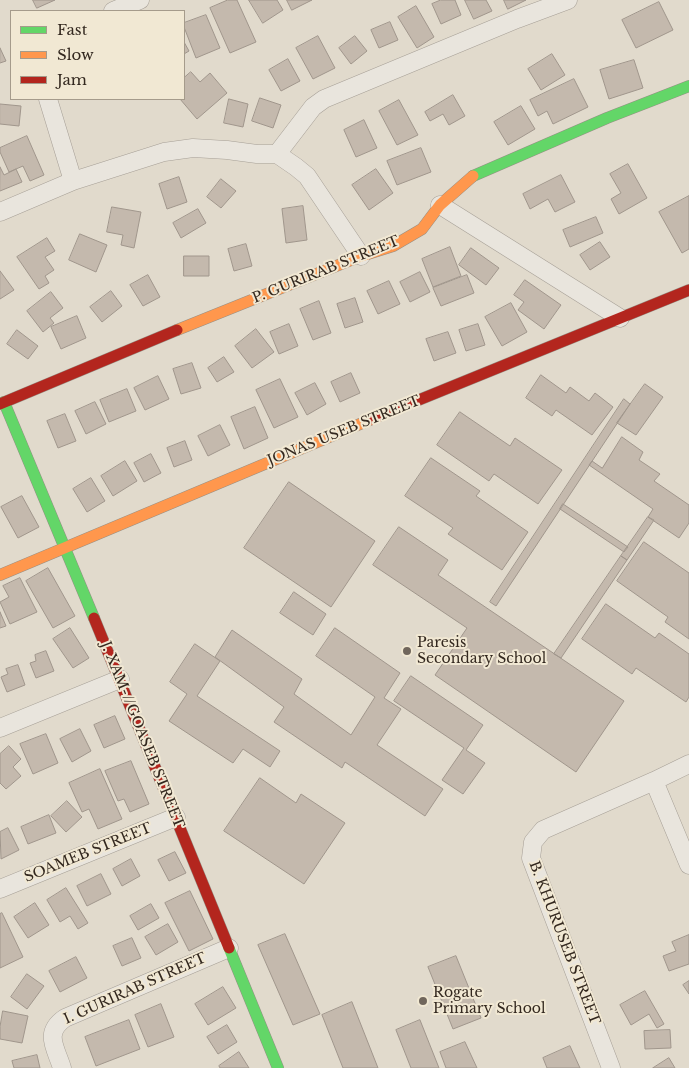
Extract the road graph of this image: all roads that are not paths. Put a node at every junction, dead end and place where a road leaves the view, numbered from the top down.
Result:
1 (140, 0) edge
2 (568, 0) edge
3 (115, 10) edge
4 (689, 86) edge
5 (48, 100) edge
6 (276, 154) junction
7 (73, 181) junction
8 (440, 205) junction
9 (0, 212) edge
10 (361, 256) junction
11 (689, 290) edge
12 (620, 318) junction
13 (2, 403) edge
14 (66, 548) junction
15 (0, 575) edge
16 (120, 679) junction
17 (0, 728) edge
18 (689, 764) edge
19 (654, 781) junction
20 (176, 817) junction
21 (689, 865) edge
22 (0, 889) edge
23 (229, 948) junction
24 (62, 1068) edge
25 (278, 1068) edge
26 (611, 1068) edge

1 - 3 street
2 - 6 street
4 - 8 street, P. GURIRAB STREET
5 - 7 street
6 - 7 street
6 - 10 street
7 - 9 street
8 - 10 street, P. GURIRAB STREET
8 - 12 street
10 - 13 street, P. GURIRAB STREET
11 - 12 street, JONAS USEB STREET
12 - 14 street, JONAS USEB STREET
13 - 14 street, J. XAM-//GOASEB STREET
14 - 15 street, JONAS USEB STREET
14 - 16 street, J. XAM-//GOASEB STREET
16 - 17 street
16 - 20 street, J. XAM-//GOASEB STREET
18 - 19 street, B. KHURUSEB STREET
19 - 21 street
19 - 26 street, B. KHURUSEB STREET
20 - 22 street, SOAMEB STREET
20 - 23 street, J. XAM-//GOASEB STREET
23 - 24 street, I. GURIRAB STREET
23 - 25 street, J. XAM-//GOASEB STREET

